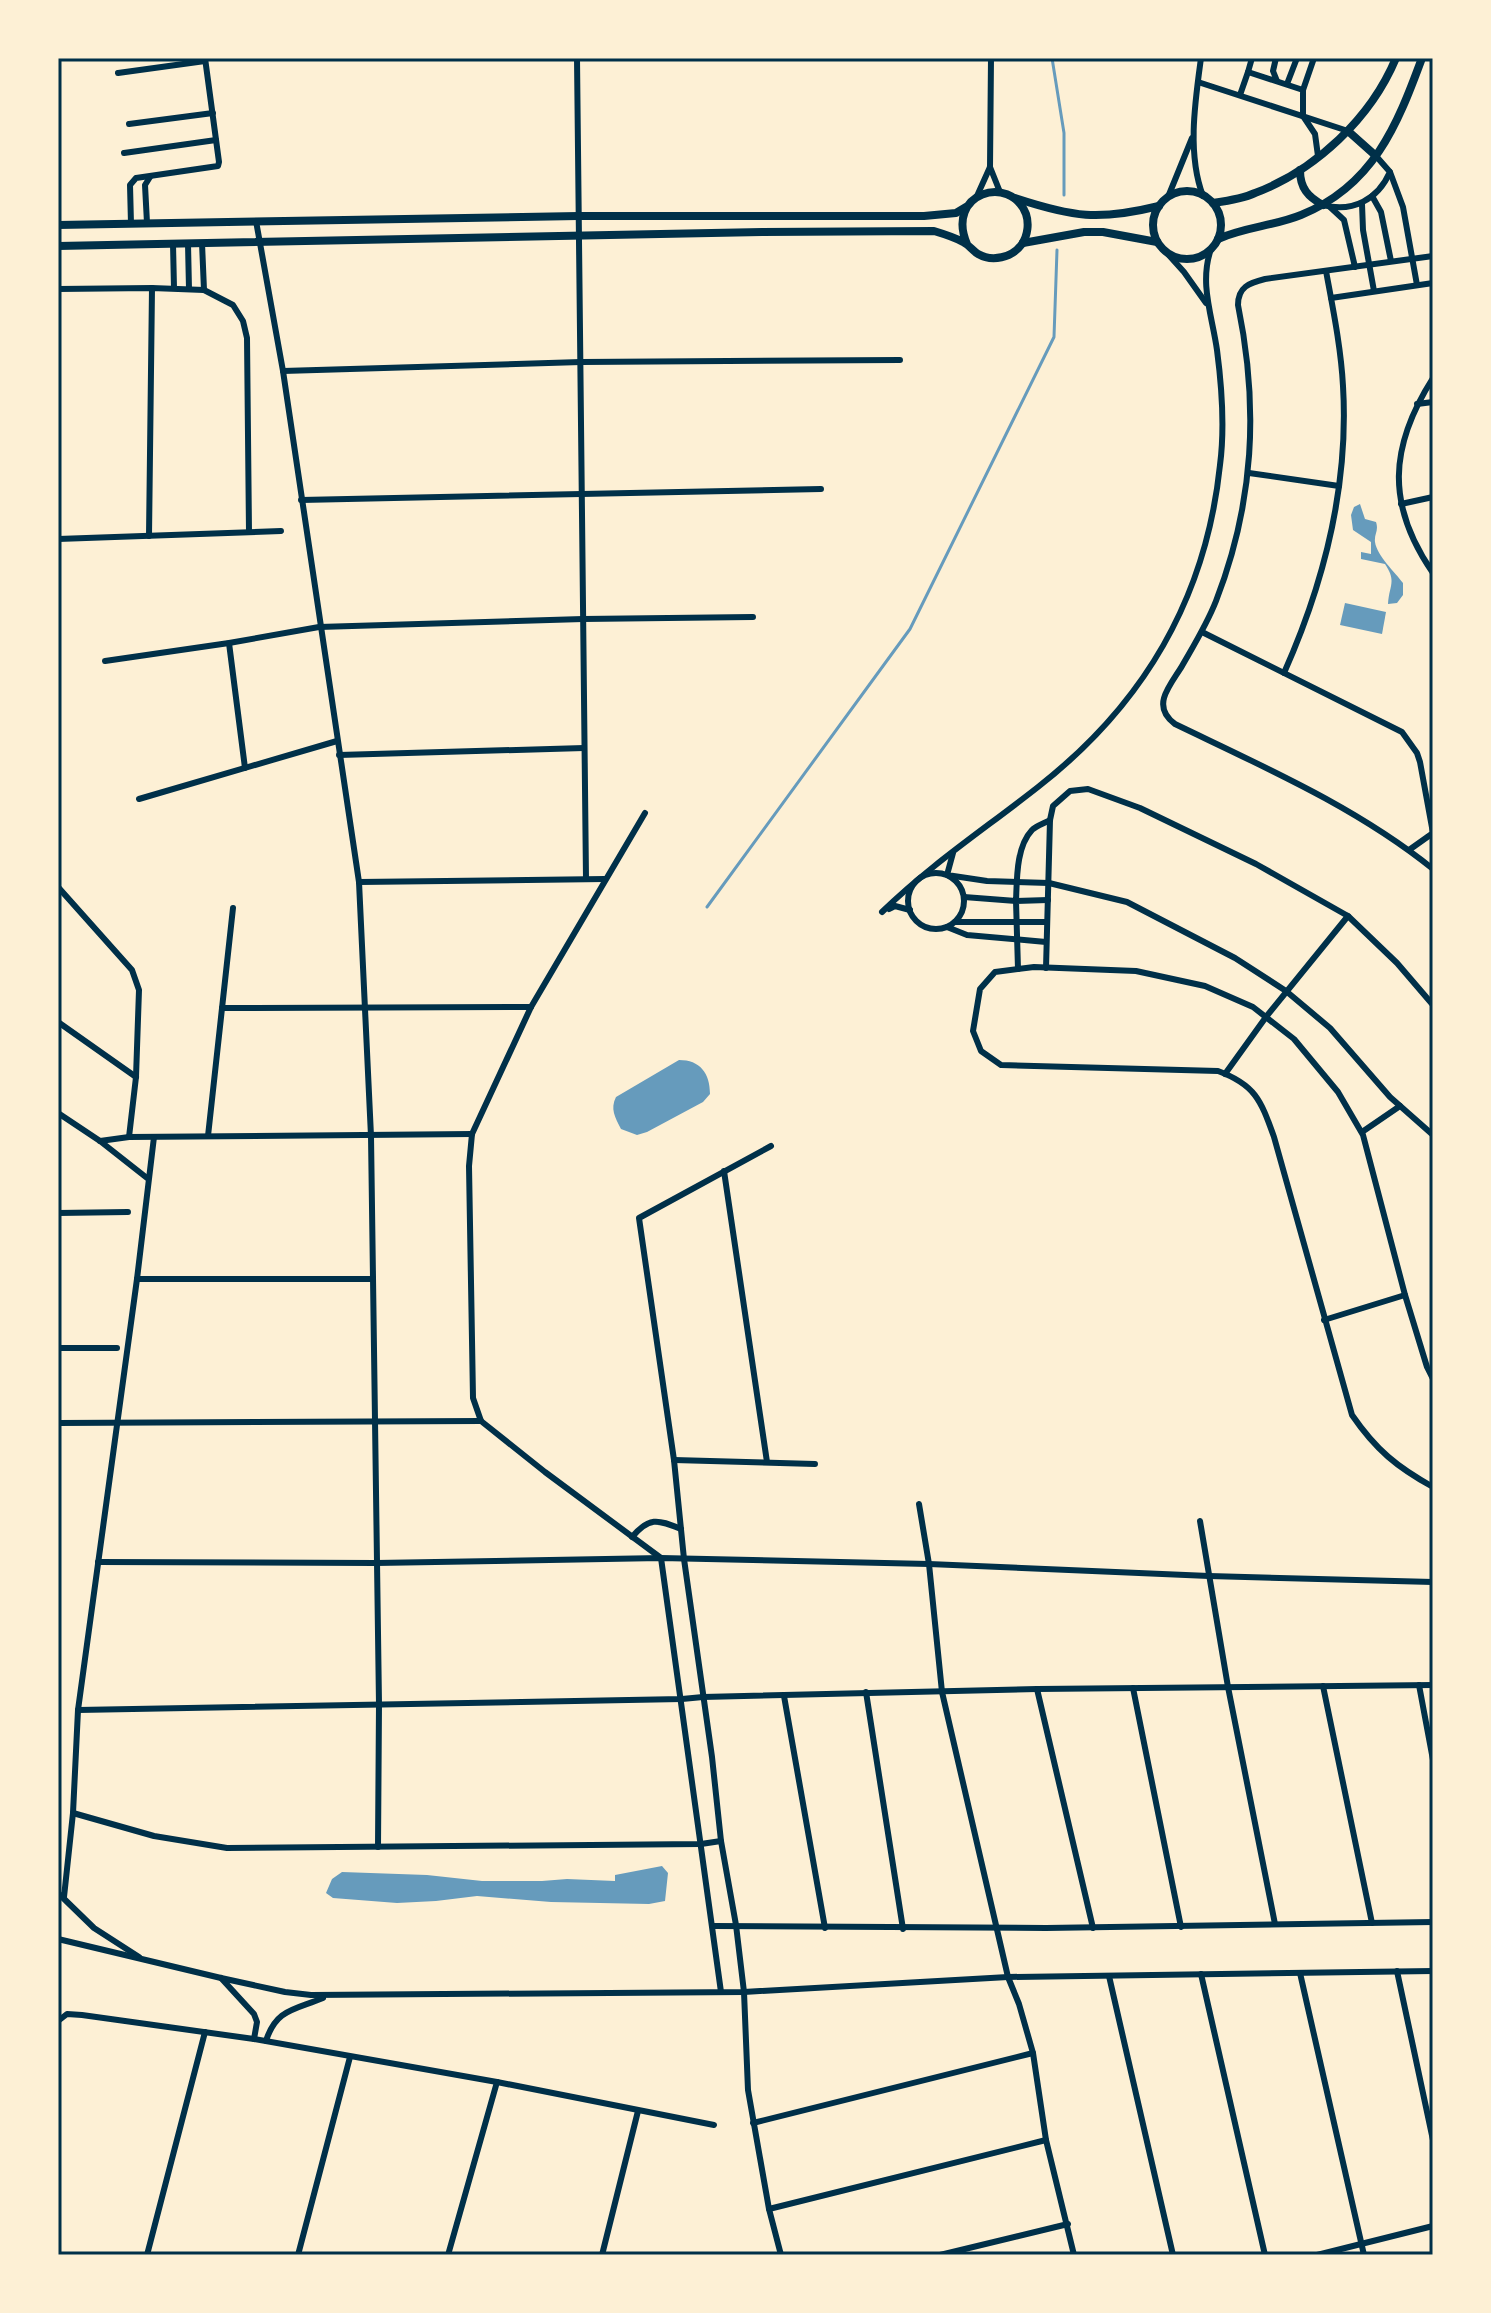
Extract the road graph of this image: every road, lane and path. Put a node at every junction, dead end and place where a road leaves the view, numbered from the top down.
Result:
1 (577, 58) edge
2 (991, 58) edge
3 (1201, 58) edge
4 (1252, 58) edge
5 (1276, 58) edge
6 (1297, 58) edge
7 (1314, 58) edge
8 (1396, 58) edge
9 (1422, 58) edge
10 (205, 59) edge
11 (1248, 72) junction
12 (118, 73) dead end
13 (1277, 81) junction
14 (1198, 82) junction
15 (1287, 84) junction
16 (1303, 90) junction
17 (1240, 95) junction
18 (213, 113) junction
19 (1303, 116) junction
20 (129, 124) dead end
21 (1194, 131) junction
22 (1348, 131) junction
23 (216, 140) junction
24 (124, 153) dead end
25 (1318, 156) junction
26 (1376, 156) junction
27 (990, 167) junction
28 (1300, 170) junction
29 (1390, 172) junction
30 (150, 177) junction
31 (1000, 192) junction
32 (1203, 196) junction
33 (1372, 196) junction
34 (1013, 197) junction
35 (1168, 197) junction
36 (975, 198) junction
37 (1213, 203) junction
38 (1362, 204) junction
39 (1159, 206) junction
40 (1326, 206) junction
41 (966, 207) junction
42 (578, 216) junction
43 (435, 218) junction
44 (256, 221) junction
45 (147, 223) junction
46 (131, 224) junction
47 (58, 225) edge
48 (578, 235) junction
49 (436, 238) junction
50 (1218, 239) junction
51 (1157, 242) junction
52 (202, 243) junction
53 (259, 243) junction
54 (1023, 243) junction
55 (173, 244) junction
56 (188, 244) junction
57 (967, 244) junction
58 (58, 246) edge
59 (1211, 249) junction
60 (1166, 252) junction
61 (1433, 256) edge
62 (1413, 258) junction
63 (1391, 261) junction
64 (1370, 265) junction
65 (1355, 267) junction
66 (1326, 271) junction
67 (1433, 283) edge
68 (1417, 285) junction
69 (152, 288) junction
70 (174, 288) junction
71 (58, 289) edge
72 (189, 289) junction
73 (204, 290) junction
74 (1374, 291) junction
75 (1331, 298) junction
76 (1208, 306) junction
77 (900, 360) dead end
78 (581, 362) junction
79 (283, 371) junction
80 (1433, 378) edge
81 (1433, 402) edge
82 (1417, 404) junction
83 (1249, 473) junction
84 (1339, 486) junction
85 (821, 489) dead end
86 (582, 493) junction
87 (1433, 497) edge
88 (301, 500) junction
89 (1401, 504) junction
90 (281, 531) dead end
91 (249, 532) junction
92 (149, 536) junction
93 (58, 539) edge
94 (1433, 573) edge
95 (753, 617) dead end
96 (583, 619) junction
97 (319, 627) junction
98 (1202, 632) junction
99 (229, 643) junction
100 (105, 661) dead end
101 (1284, 673) junction
102 (337, 741) junction
103 (584, 748) junction
104 (339, 755) junction
105 (245, 768) junction
106 (139, 799) dead end
107 (645, 813) dead end
108 (1050, 820) junction
109 (1433, 833) edge
110 (1409, 850) junction
111 (953, 853) junction
112 (1433, 869) edge
113 (947, 875) junction
114 (920, 878) junction
115 (586, 879) junction
116 (605, 879) junction
117 (359, 882) junction
118 (1017, 882) junction
119 (1049, 883) junction
120 (58, 887) edge
121 (964, 897) junction
122 (1048, 900) junction
123 (1016, 901) junction
124 (233, 908) dead end
125 (910, 910) junction
126 (1348, 916) junction
127 (955, 922) junction
128 (1016, 922) junction
129 (1047, 922) junction
130 (947, 927) junction
131 (1017, 939) junction
132 (1046, 942) junction
133 (1046, 968) junction
134 (1018, 969) junction
135 (1286, 991) junction
136 (1433, 1005) edge
137 (531, 1007) junction
138 (222, 1008) junction
139 (365, 1009) junction
140 (1266, 1017) junction
141 (58, 1022) edge
142 (1225, 1074) junction
143 (136, 1077) junction
144 (1400, 1106) junction
145 (58, 1113) edge
146 (1362, 1132) junction
147 (472, 1134) junction
148 (1433, 1135) edge
149 (208, 1136) junction
150 (371, 1136) junction
151 (129, 1137) junction
152 (154, 1137) junction
153 (100, 1141) junction
154 (771, 1146) dead end
155 (724, 1171) junction
156 (147, 1178) junction
157 (128, 1212) dead end
158 (58, 1213) edge
159 (137, 1279) junction
160 (373, 1279) junction
161 (1405, 1295) junction
162 (1324, 1320) junction
163 (58, 1348) edge
164 (117, 1348) dead end
165 (1433, 1379) edge
166 (375, 1421) junction
167 (481, 1421) junction
168 (58, 1423) edge
169 (116, 1423) junction
170 (674, 1460) junction
171 (767, 1462) junction
172 (815, 1464) dead end
173 (1433, 1487) edge
174 (919, 1504) dead end
175 (1200, 1521) dead end
176 (681, 1529) junction
177 (632, 1537) junction
178 (661, 1558) junction
179 (684, 1559) junction
180 (98, 1562) junction
181 (376, 1563) junction
182 (929, 1564) junction
183 (1209, 1576) junction
184 (1433, 1582) edge
185 (1419, 1685) junction
186 (1433, 1685) edge
187 (1323, 1686) junction
188 (1228, 1687) junction
189 (1133, 1688) junction
190 (1037, 1689) junction
191 (866, 1692) junction
192 (942, 1692) junction
193 (784, 1696) junction
194 (703, 1697) junction
195 (682, 1699) junction
196 (379, 1704) junction
197 (78, 1710) junction
198 (1433, 1760) edge
199 (73, 1813) junction
200 (721, 1841) junction
201 (701, 1844) junction
202 (378, 1847) junction
203 (61, 1895) edge
204 (1433, 1922) edge
205 (1372, 1923) junction
206 (1275, 1924) junction
207 (736, 1925) junction
208 (713, 1926) junction
209 (1181, 1927) junction
210 (94, 1928) junction
211 (825, 1928) junction
212 (996, 1928) junction
213 (1093, 1928) junction
214 (903, 1929) junction
215 (58, 1939) edge
216 (83, 1945) junction
217 (146, 1961) junction
218 (1397, 1971) junction
219 (1433, 1971) edge
220 (1300, 1973) junction
221 (1201, 1974) junction
222 (1109, 1976) junction
223 (1008, 1977) junction
224 (221, 1978) junction
225 (721, 1992) junction
226 (744, 1992) junction
227 (329, 1995) junction
228 (58, 2021) edge
229 (205, 2032) junction
230 (254, 2039) junction
231 (266, 2041) junction
232 (1033, 2053) junction
233 (350, 2057) junction
234 (497, 2082) junction
235 (638, 2111) junction
236 (753, 2123) junction
237 (714, 2125) dead end
238 (1046, 2140) junction
239 (1433, 2140) edge
240 (769, 2209) junction
241 (1068, 2224) junction
242 (1433, 2226) edge
243 (1362, 2244) junction
244 (147, 2255) edge
245 (298, 2255) edge
246 (448, 2255) edge
247 (602, 2255) edge
248 (781, 2255) edge
249 (940, 2255) edge
250 (1074, 2255) edge
251 (1173, 2255) edge
252 (1265, 2255) edge
253 (1317, 2255) edge
254 (1364, 2255) edge

1 - 42 street
2 - 27 street
3 - 14 street
4 - 11 street
5 - 13 street
6 - 15 street
7 - 16 street
8 - 22 street
9 - 26 street
10 - 12 street
10 - 18 street
11 - 13 street
11 - 17 street
13 - 15 street
14 - 17 street
14 - 21 street
15 - 16 street
16 - 19 street
17 - 19 street
18 - 20 street
18 - 23 street
19 - 22 street
19 - 25 street
21 - 32 street
21 - 35 street
22 - 25 street
22 - 26 street
23 - 24 street
23 - 30 street
25 - 28 street
26 - 29 street
26 - 40 street
27 - 31 street
27 - 36 street
28 - 37 street
28 - 40 street
29 - 33 street
29 - 62 street
30 - 45 street
30 - 46 street
31 - 34 street
31 - 36 street
32 - 35 street
32 - 37 street
33 - 38 street
33 - 63 street
34 - 39 street
34 - 54 street
35 - 39 street
36 - 41 street
37 - 50 street
38 - 40 street
38 - 64 street
39 - 51 street
40 - 50 street
40 - 65 street
41 - 42 street
41 - 57 street
42 - 43 street
42 - 48 street
43 - 44 street
43 - 49 street
44 - 45 street
44 - 53 street
45 - 46 street
46 - 47 street
48 - 49 street
48 - 57 street
48 - 78 street
49 - 53 street
50 - 59 street
51 - 54 street
51 - 60 street
52 - 53 street
52 - 56 street
52 - 73 street
53 - 79 street
54 - 57 street
55 - 56 street
55 - 58 street
55 - 70 street
56 - 72 street
59 - 60 street
59 - 76 street
60 - 76 street
61 - 62 street
62 - 63 street
62 - 68 street
63 - 64 street
64 - 65 street
64 - 74 street
65 - 66 street
66 - 75 street
66 - 83 street
67 - 68 street
68 - 74 street
69 - 70 street
69 - 71 street
69 - 92 street
70 - 72 street
72 - 73 street
73 - 91 street
74 - 75 street
75 - 84 street
76 - 111 street
77 - 78 street
78 - 79 street
78 - 86 street
79 - 88 street
80 - 82 street
81 - 82 street
82 - 89 street
83 - 84 street
83 - 98 street
84 - 101 street
85 - 86 street
86 - 88 street
86 - 96 street
87 - 89 street
88 - 97 street
89 - 94 street
90 - 91 street
91 - 92 street
92 - 93 street
95 - 96 street
96 - 97 street
96 - 103 street
97 - 99 street
97 - 102 street
98 - 101 street
98 - 110 street
99 - 100 street
99 - 105 street
101 - 109 street
102 - 104 street
102 - 105 street
103 - 104 street
103 - 115 street
104 - 117 street
105 - 106 street
107 - 116 street
108 - 118 street
108 - 119 street
108 - 126 street
109 - 110 street
110 - 112 street
111 - 113 street
111 - 114 street
113 - 114 street
113 - 118 street
113 - 121 street
114 - 125 street
114 - 125 street
115 - 116 street
115 - 117 street
116 - 137 street
117 - 139 street
118 - 119 street
118 - 123 street
119 - 122 street
119 - 135 street
120 - 143 street
121 - 123 street
121 - 127 street
122 - 123 street
122 - 129 street
123 - 128 street
124 - 138 street
125 - 130 street
126 - 135 street
126 - 136 street
127 - 128 street
127 - 130 street
128 - 129 street
128 - 131 street
129 - 132 street
130 - 131 street
131 - 132 street
131 - 134 street
132 - 133 street
133 - 134 street
133 - 140 street
134 - 142 street
135 - 140 street
135 - 144 street
137 - 139 street
137 - 147 street
138 - 139 street
138 - 149 street
139 - 150 street
140 - 142 street
140 - 146 street
141 - 143 street
142 - 162 street
143 - 151 street
144 - 146 street
144 - 148 street
145 - 153 street
146 - 161 street
147 - 150 street
147 - 167 street
149 - 150 street
149 - 152 street
150 - 160 street
151 - 152 street
151 - 153 street
152 - 156 street
153 - 156 street
154 - 155 street
155 - 170 street
155 - 171 street
156 - 159 street
157 - 158 street
159 - 160 street
159 - 169 street
160 - 166 street
161 - 162 street
161 - 165 street
162 - 173 street
163 - 164 street
166 - 167 street
166 - 169 street
166 - 181 street
167 - 177 street
168 - 169 street
169 - 180 street
170 - 171 street
170 - 176 street
171 - 172 street
174 - 182 street
175 - 183 street
176 - 177 street
176 - 179 street
177 - 178 street
178 - 179 street
178 - 181 street
178 - 195 street
179 - 182 street
179 - 194 street
180 - 181 street
180 - 197 street
181 - 196 street
182 - 183 street
182 - 192 street
183 - 184 street
183 - 188 street
185 - 186 street
185 - 187 street
185 - 198 street
187 - 188 street
187 - 205 street
188 - 189 street
188 - 206 street
189 - 190 street
189 - 209 street
190 - 192 street
190 - 213 street
191 - 192 street
191 - 193 street
191 - 214 street
192 - 212 street
193 - 194 street
193 - 211 street
194 - 195 street
194 - 200 street
195 - 196 street
195 - 201 street
196 - 197 street
196 - 202 street
197 - 199 street
199 - 202 street
199 - 203 street
200 - 201 street
200 - 207 street
201 - 202 street
201 - 208 street
203 - 210 street
204 - 205 street
205 - 206 street
206 - 209 street
207 - 208 street
207 - 211 street
207 - 226 street
208 - 225 street
209 - 213 street
210 - 216 street
210 - 217 street
211 - 214 street
212 - 213 street
212 - 214 street
212 - 223 street
215 - 216 street
216 - 217 street
217 - 224 street
218 - 219 street
218 - 220 street
218 - 239 street
220 - 221 street
220 - 243 street
221 - 222 street
221 - 252 street
222 - 223 street
222 - 251 street
223 - 226 street
223 - 232 street
224 - 227 street
224 - 230 street
225 - 226 street
225 - 227 street
226 - 236 street
227 - 231 street
228 - 229 street
229 - 230 street
229 - 244 street
230 - 231 street
231 - 233 street
232 - 236 street
232 - 238 street
233 - 234 street
233 - 245 street
234 - 235 street
234 - 246 street
235 - 237 street
235 - 247 street
236 - 240 street
238 - 240 street
238 - 241 street
240 - 248 street
241 - 249 street
241 - 250 street
242 - 243 street
243 - 253 street
243 - 254 street

